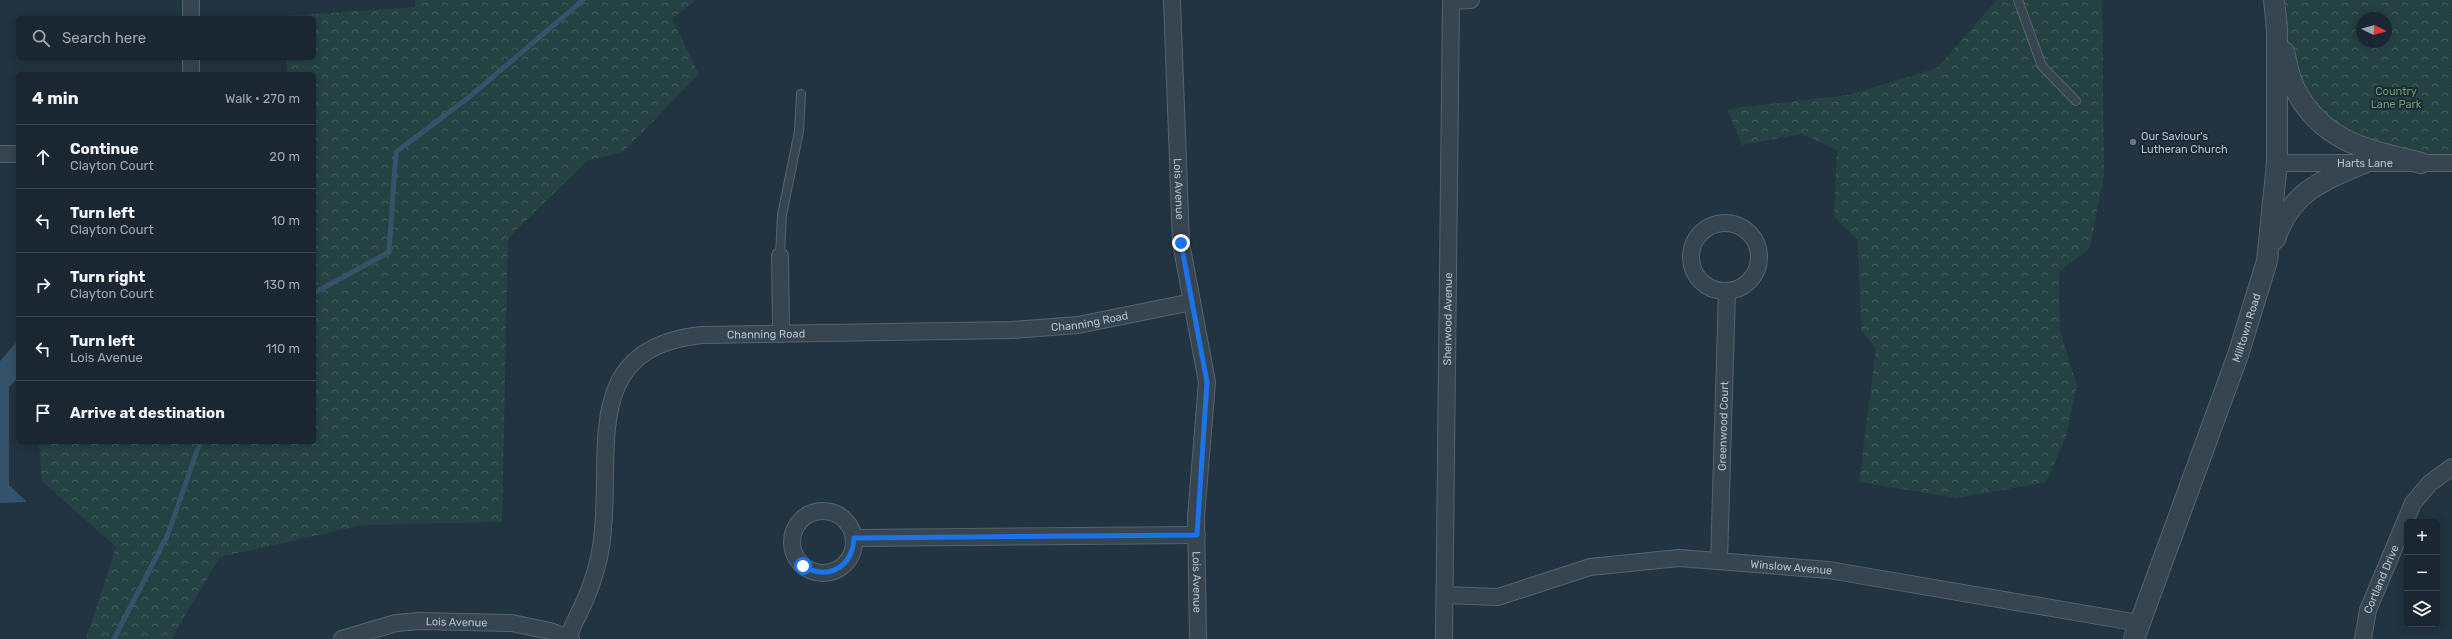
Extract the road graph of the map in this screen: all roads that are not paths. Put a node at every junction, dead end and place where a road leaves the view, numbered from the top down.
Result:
1 (191, 0) edge
2 (1172, 0) edge
3 (1471, 0) edge
4 (2018, 0) edge
5 (2274, 0) edge
6 (1451, 1) edge
7 (191, 16) edge
8 (2278, 29) junction
9 (191, 60) edge
10 (191, 72) edge
11 (801, 94) dead end
12 (2076, 101) dead end
13 (0, 154) edge
14 (16, 154) edge
15 (2277, 163) junction
16 (2364, 163) junction
17 (2421, 163) junction
18 (2452, 163) edge
19 (780, 256) joint
20 (2267, 261) junction
21 (1727, 291) junction
22 (1192, 302) junction
23 (781, 334) junction
24 (2452, 468) edge
25 (1197, 535) junction
26 (854, 538) dead end
27 (1719, 561) junction
28 (1445, 595) junction
29 (2137, 631) edge
30 (570, 638) edge
31 (344, 639) edge
32 (1198, 639) edge
33 (1444, 639) edge
34 (2363, 639) edge

1 - 7 street
2 - 22 street, Lois Avenue
3 - 6 street
4 - 12 lane
5 - 8 street, Milltown Road
6 - 28 street, Sherwood Avenue
8 - 15 street, Milltown Road
8 - 17 street
9 - 10 street
11 - 19 lane
13 - 14 street
15 - 16 street, Harts Lane
15 - 20 street, Milltown Road
16 - 17 street, Harts Lane
16 - 20 street
17 - 18 street, Harts Lane
19 - 23 street
20 - 29 street, Milltown Road
21 - 21 street
21 - 27 street, Greenwood Court
22 - 23 street, Channing Road
22 - 25 street, Lois Avenue
23 - 30 street, Channing Road
24 - 34 street, Cortland Drive
25 - 26 street
25 - 32 street, Lois Avenue
27 - 28 street, Winslow Avenue
27 - 29 street, Winslow Avenue
28 - 33 street, Sherwood Avenue
30 - 31 street, Lois Avenue

